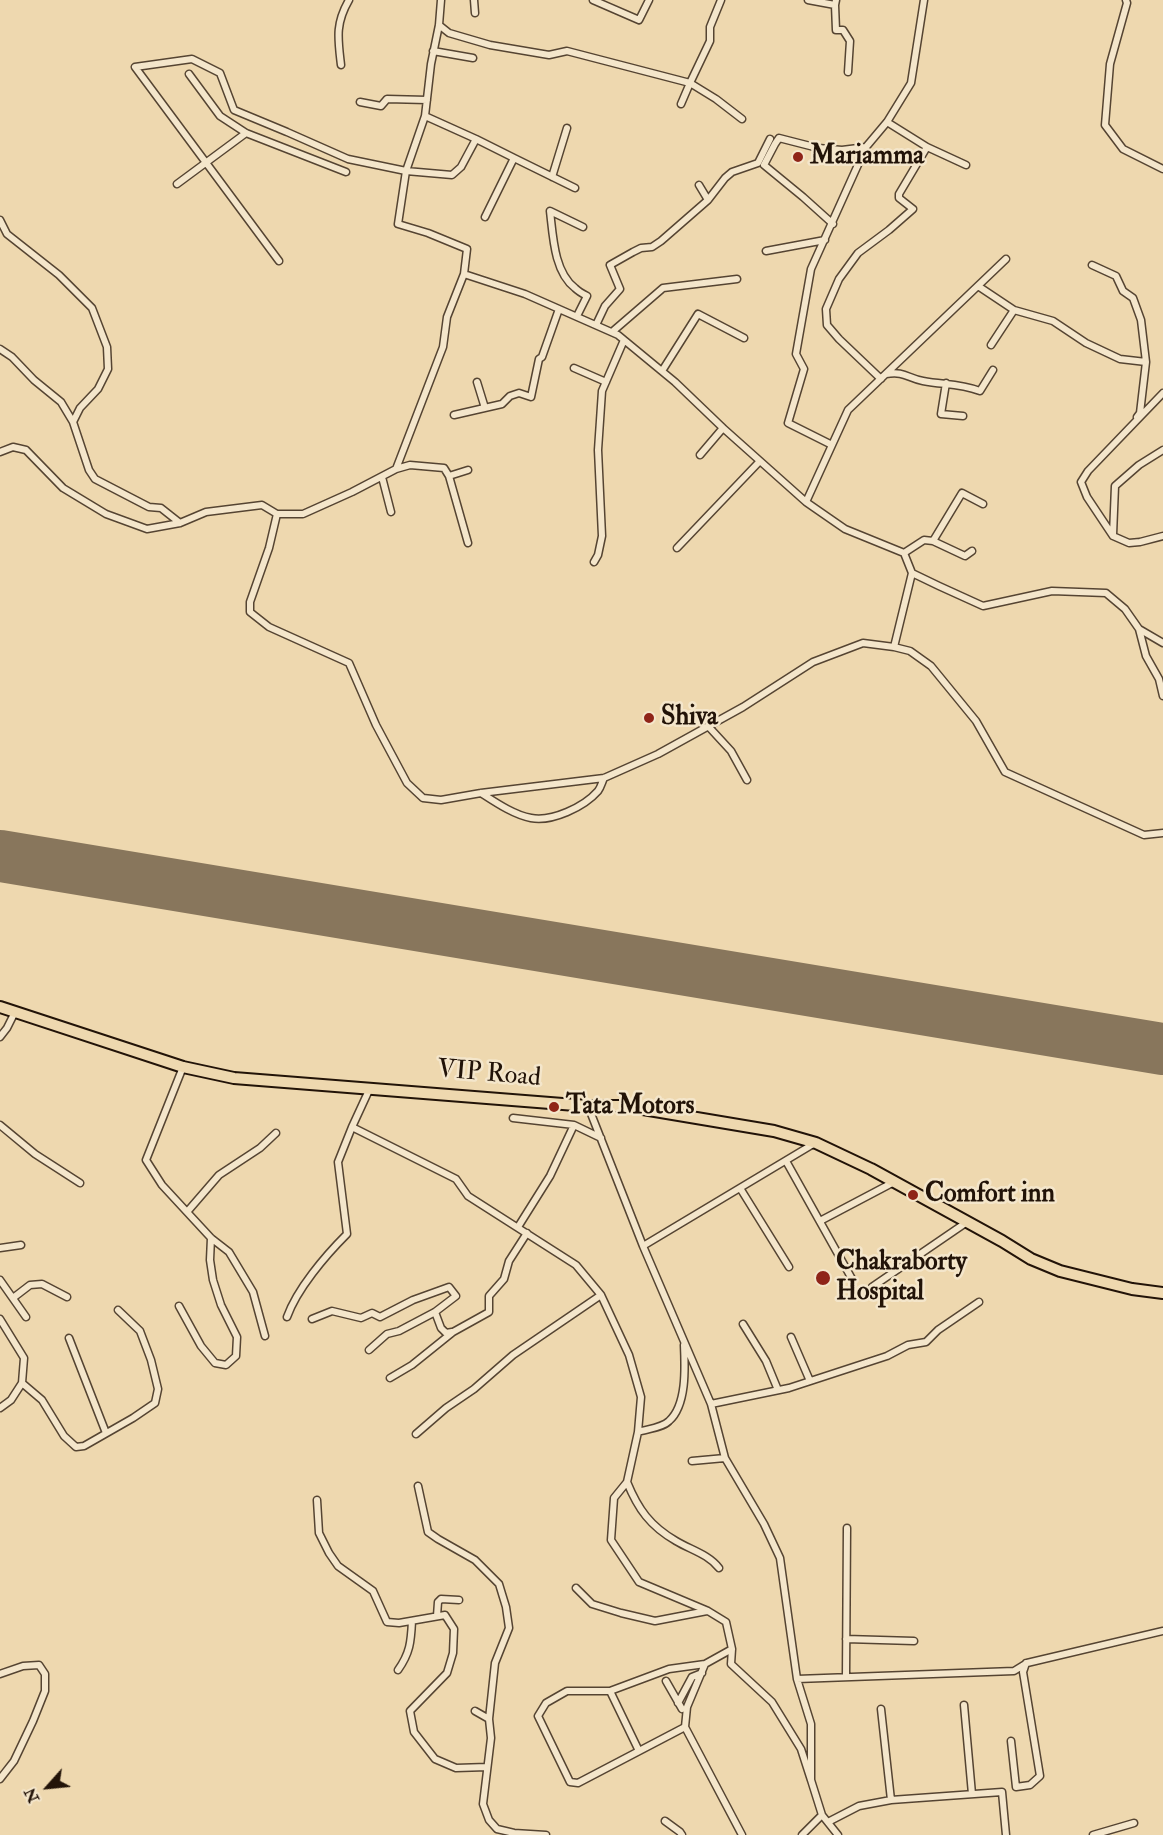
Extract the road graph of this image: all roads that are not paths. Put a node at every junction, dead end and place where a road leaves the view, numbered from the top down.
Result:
1 (349, 0) edge
2 (441, 0) edge
3 (474, 0) edge
4 (593, 0) edge
5 (649, 0) edge
6 (721, 0) edge
7 (808, 0) edge
8 (924, 0) edge
9 (1126, 0) edge
10 (835, 2) edge
11 (475, 13) dead end
12 (439, 25) junction
13 (433, 51) junction
14 (473, 58) dead end
15 (341, 65) dead end
16 (848, 72) dead end
17 (189, 74) dead end
18 (690, 83) junction
19 (427, 100) junction
20 (360, 102) dead end
21 (681, 104) dead end
22 (426, 116) junction
23 (742, 119) dead end
24 (887, 122) junction
25 (567, 128) dead end
26 (246, 134) junction
27 (476, 139) junction
28 (770, 139) dead end
29 (866, 147) junction
30 (927, 147) junction
31 (514, 158) junction
32 (207, 162) junction
33 (966, 165) dead end
34 (1163, 169) edge
35 (406, 171) junction
36 (346, 172) dead end
37 (552, 177) junction
38 (177, 184) dead end
39 (699, 185) dead end
40 (574, 188) dead end
41 (708, 200) junction
42 (485, 217) dead end
43 (0, 220) edge
44 (833, 224) junction
45 (583, 227) dead end
46 (825, 240) junction
47 (766, 250) dead end
48 (1006, 259) dead end
49 (279, 261) dead end
50 (1092, 265) dead end
51 (464, 274) junction
52 (736, 279) dead end
53 (978, 286) junction
54 (559, 309) junction
55 (1014, 310) junction
56 (577, 316) junction
57 (596, 325) junction
58 (612, 332) junction
59 (744, 338) dead end
60 (624, 340) junction
61 (991, 345) dead end
62 (0, 349) edge
63 (1146, 362) junction
64 (574, 368) dead end
65 (993, 370) dead end
66 (662, 371) junction
67 (884, 377) junction
68 (477, 382) dead end
69 (606, 382) junction
70 (946, 383) junction
71 (1163, 393) edge
72 (485, 408) junction
73 (454, 415) dead end
74 (963, 416) dead end
75 (73, 422) junction
76 (1134, 423) junction
77 (723, 428) junction
78 (832, 445) junction
79 (1163, 450) edge
80 (0, 452) edge
81 (700, 455) dead end
82 (760, 461) junction
83 (396, 469) junction
84 (468, 470) dead end
85 (449, 476) junction
86 (382, 477) junction
87 (806, 502) junction
88 (983, 504) dead end
89 (391, 512) dead end
90 (277, 514) junction
91 (180, 523) junction
92 (1113, 536) junction
93 (1163, 536) edge
94 (933, 541) junction
95 (468, 543) dead end
96 (677, 548) dead end
97 (972, 550) dead end
98 (904, 553) junction
99 (594, 562) dead end
100 (912, 573) junction
101 (1138, 629) junction
102 (1163, 643) edge
103 (894, 647) junction
104 (1163, 696) edge
105 (708, 726) junction
106 (604, 778) junction
107 (747, 780) dead end
108 (481, 793) junction
109 (1163, 833) edge
110 (0, 1007) edge
111 (15, 1012) junction
112 (0, 1037) edge
113 (183, 1067) junction
114 (370, 1088) junction
115 (588, 1106) junction
116 (513, 1118) dead end
117 (0, 1125) edge
118 (574, 1125) junction
119 (352, 1127) junction
120 (276, 1133) dead end
121 (601, 1138) junction
122 (816, 1143) junction
123 (786, 1161) junction
124 (895, 1182) junction
125 (80, 1183) dead end
126 (740, 1188) junction
127 (187, 1212) junction
128 (820, 1221) junction
129 (968, 1222) junction
130 (518, 1227) junction
131 (527, 1233) junction
132 (211, 1238) junction
133 (21, 1245) dead end
134 (643, 1246) junction
135 (0, 1248) edge
136 (789, 1268) dead end
137 (852, 1279) dead end
138 (0, 1280) edge
139 (872, 1287) dead end
140 (1163, 1293) edge
141 (601, 1295) junction
142 (67, 1297) dead end
143 (13, 1298) junction
144 (979, 1302) dead end
145 (179, 1306) dead end
146 (118, 1310) dead end
147 (435, 1312) junction
148 (26, 1317) dead end
149 (287, 1317) dead end
150 (0, 1319) edge
151 (312, 1319) dead end
152 (743, 1324) dead end
153 (453, 1332) junction
154 (265, 1336) dead end
155 (791, 1337) dead end
156 (69, 1338) dead end
157 (684, 1341) junction
158 (369, 1350) dead end
159 (390, 1378) dead end
160 (810, 1381) junction
161 (22, 1383) junction
162 (778, 1390) junction
163 (711, 1404) junction
164 (0, 1408) edge
165 (638, 1432) junction
166 (106, 1433) junction
167 (416, 1434) dead end
168 (725, 1458) junction
169 (692, 1461) dead end
170 (627, 1482) junction
171 (418, 1486) dead end
172 (317, 1500) dead end
173 (847, 1528) dead end
174 (719, 1568) dead end
175 (576, 1588) dead end
176 (459, 1600) dead end
177 (708, 1611) junction
178 (437, 1616) junction
179 (412, 1621) junction
180 (1163, 1631) edge
181 (846, 1639) junction
182 (914, 1641) dead end
183 (732, 1649) junction
184 (1027, 1663) junction
185 (705, 1664) junction
186 (398, 1670) dead end
187 (702, 1673) junction
188 (0, 1674) edge
189 (846, 1676) junction
190 (797, 1678) junction
191 (666, 1681) dead end
192 (610, 1691) junction
193 (964, 1705) dead end
194 (881, 1708) dead end
195 (475, 1711) dead end
196 (489, 1719) junction
197 (684, 1727) junction
198 (1011, 1741) dead end
199 (639, 1751) junction
200 (487, 1767) junction
201 (0, 1779) edge
202 (811, 1780) junction
203 (972, 1794) junction
204 (891, 1800) junction
205 (822, 1815) junction
206 (665, 1821) dead end
207 (828, 1822) junction
208 (1134, 1823) dead end
209 (546, 1835) edge
210 (682, 1835) edge
211 (742, 1835) edge
212 (802, 1835) edge
213 (838, 1835) edge
214 (1006, 1835) edge
215 (1093, 1835) edge

1 - 15 street
2 - 12 street
3 - 11 street
4 - 5 street
6 - 18 street
7 - 10 street
8 - 24 street
9 - 34 street
10 - 16 street
12 - 13 street
12 - 18 street
13 - 14 street
13 - 19 street
17 - 26 street
18 - 21 street
18 - 23 street
19 - 20 street
19 - 22 street
22 - 27 street
22 - 35 street
24 - 29 street
24 - 30 street
25 - 37 street
26 - 32 street
26 - 36 street
27 - 31 street
27 - 35 street
28 - 41 street
29 - 44 street
29 - 44 street
30 - 33 street
30 - 67 street
31 - 37 street
31 - 42 street
32 - 35 street
32 - 38 street
32 - 49 street
35 - 51 street
37 - 40 street
39 - 41 street
41 - 57 street
43 - 75 street
44 - 46 street
45 - 56 street
46 - 47 street
46 - 78 street
48 - 53 street
50 - 63 street
51 - 54 street
51 - 83 street
52 - 58 street
53 - 55 street
53 - 67 street
54 - 56 street
54 - 72 street
55 - 61 street
55 - 63 street
56 - 57 street
57 - 58 street
58 - 60 street
59 - 66 street
60 - 66 street
60 - 69 street
62 - 75 street
63 - 76 street
64 - 69 street
65 - 70 street
66 - 77 street
67 - 70 street
67 - 78 street
68 - 72 street
69 - 99 street
70 - 74 street
71 - 76 street
72 - 73 street
75 - 91 street
76 - 92 street
77 - 81 street
77 - 82 street
78 - 87 street
79 - 92 street
80 - 91 street
82 - 87 street
82 - 96 street
83 - 85 street
83 - 86 street
84 - 85 street
85 - 95 street
86 - 89 street
86 - 90 street
87 - 98 street
88 - 94 street
90 - 91 street
90 - 108 street
92 - 93 street
94 - 97 street
94 - 98 street
98 - 100 street
100 - 101 street
100 - 103 street
101 - 102 street
101 - 104 street
103 - 105 street
103 - 109 street
105 - 106 street
105 - 107 street
106 - 108 street
106 - 108 street
110 - 111 highway, VIP Road
111 - 112 street
111 - 113 highway, VIP Road
113 - 114 highway, VIP Road
113 - 127 street
114 - 115 highway, VIP Road
114 - 119 street
115 - 121 street
115 - 122 highway, VIP Road
116 - 118 street
117 - 125 street
118 - 121 street
118 - 130 street
119 - 130 street
119 - 149 street
120 - 127 street
121 - 134 street
122 - 123 street
122 - 124 highway, VIP Road
123 - 126 street
123 - 128 street
124 - 128 street
124 - 129 highway, VIP Road
126 - 134 street
126 - 136 street
127 - 132 street
128 - 137 street
129 - 139 street
129 - 140 highway, VIP Road
130 - 131 street
131 - 141 street
131 - 153 street
132 - 145 street
132 - 154 street
133 - 135 street
134 - 157 street
138 - 143 street
141 - 165 street
141 - 167 street
142 - 143 street
143 - 148 street
144 - 160 street
146 - 166 street
147 - 151 street
147 - 153 street
147 - 158 street
150 - 161 street
152 - 162 street
153 - 159 street
155 - 160 street
156 - 166 street
157 - 163 street
157 - 165 street
160 - 162 street
161 - 164 street
161 - 166 street
162 - 163 street
163 - 168 street
165 - 170 street
168 - 169 street
168 - 190 street
170 - 174 street
170 - 177 street
171 - 196 street
172 - 179 street
173 - 181 street
175 - 177 street
176 - 178 street
177 - 183 street
178 - 179 street
178 - 200 street
179 - 186 street
180 - 184 street
181 - 182 street
181 - 189 street
183 - 185 street
183 - 202 street
184 - 189 street
184 - 198 street
185 - 187 street
185 - 192 street
187 - 191 street
187 - 197 street
188 - 201 street
189 - 190 street
190 - 202 street
192 - 199 street
192 - 199 street
193 - 203 street
194 - 204 street
195 - 196 street
196 - 200 street
197 - 199 street
197 - 211 street
200 - 209 street
202 - 205 street
203 - 204 street
203 - 214 street
204 - 207 street
205 - 207 street
205 - 212 street
206 - 210 street
207 - 213 street
208 - 215 street

